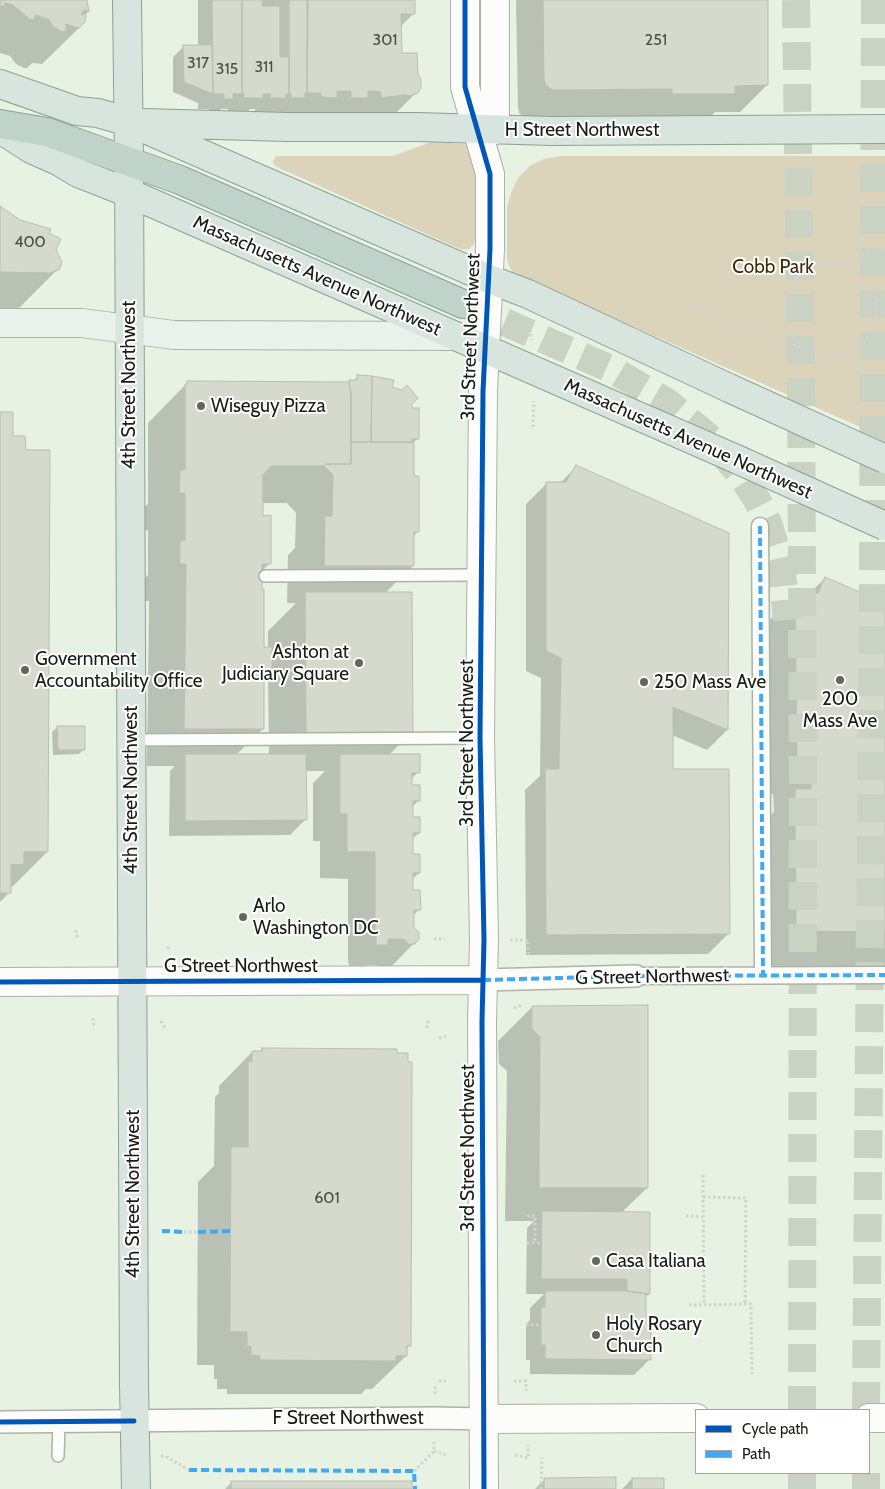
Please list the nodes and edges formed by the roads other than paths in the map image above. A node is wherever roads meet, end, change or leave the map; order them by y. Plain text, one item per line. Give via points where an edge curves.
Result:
1 (127, 0) edge
2 (465, 0) edge
3 (495, 0) edge
4 (0, 84) edge
5 (129, 122) junction
6 (0, 124) edge
7 (0, 129) edge
8 (885, 129) edge
9 (487, 130) junction
10 (129, 161) junction
11 (129, 193) junction
12 (489, 279) junction
13 (463, 304) tunnel mouth
14 (0, 323) edge
15 (129, 329) junction
16 (454, 336) junction
17 (485, 350) junction
18 (885, 459) edge
19 (760, 526) dead end
20 (885, 526) edge
21 (482, 575) junction
22 (265, 576) dead end
23 (480, 738) junction
24 (131, 740) junction
25 (885, 974) edge
26 (763, 975) junction
27 (636, 976) joint
28 (483, 980) junction
29 (133, 981) junction
30 (0, 982) edge
31 (695, 1418) edge
32 (870, 1418) edge
33 (885, 1418) edge
34 (484, 1419) junction
35 (134, 1421) junction
36 (0, 1422) edge
37 (59, 1422) junction
38 (58, 1456) dead end
39 (136, 1489) edge
40 (484, 1489) edge

1 - 5 main road, 4th Street Northwest
2 - 9 street, 3rd Street Northwest via 465,87
3 - 9 street, 3rd Street Northwest
4 - 5 main road via 77,110
5 - 9 main road, H Street Northwest
5 - 10 main road, 4th Street Northwest
5 - 12 main road
6 - 10 highway via 47,132
7 - 11 main road, Massachusetts Avenue Northwest via 78,173
8 - 9 main road, H Street Northwest
9 - 12 street, 3rd Street Northwest
10 - 11 main road, 4th Street Northwest
10 - 13 highway via 180,180
11 - 15 main road, 4th Street Northwest
11 - 16 main road, Massachusetts Avenue Northwest
12 - 17 street, 3rd Street Northwest
12 - 18 main road, bridge
14 - 15 main road via 82,323
15 - 16 main road via 174,335
15 - 24 main road, 4th Street Northwest
16 - 17 main road, Massachusetts Avenue Northwest
17 - 20 main road, Massachusetts Avenue Northwest, bridge
17 - 21 street, 3rd Street Northwest
19 - 26 street
21 - 22 lane
21 - 23 street, 3rd Street Northwest
23 - 24 lane
23 - 28 street, 3rd Street Northwest
24 - 29 main road, 4th Street Northwest
25 - 26 street, G Street Northwest
26 - 27 street, G Street Northwest
27 - 28 street, G Street Northwest
28 - 29 street, G Street Northwest
28 - 34 street, 3rd Street Northwest
29 - 30 street, G Street Northwest
29 - 35 main road, 4th Street Northwest
31 - 34 street, F Street Northwest
32 - 33 street
34 - 35 street, F Street Northwest
34 - 40 street, 3rd Street Northwest
35 - 37 street, F Street Northwest
35 - 39 main road, 4th Street Northwest
36 - 37 street, F Street Northwest
37 - 38 lane

